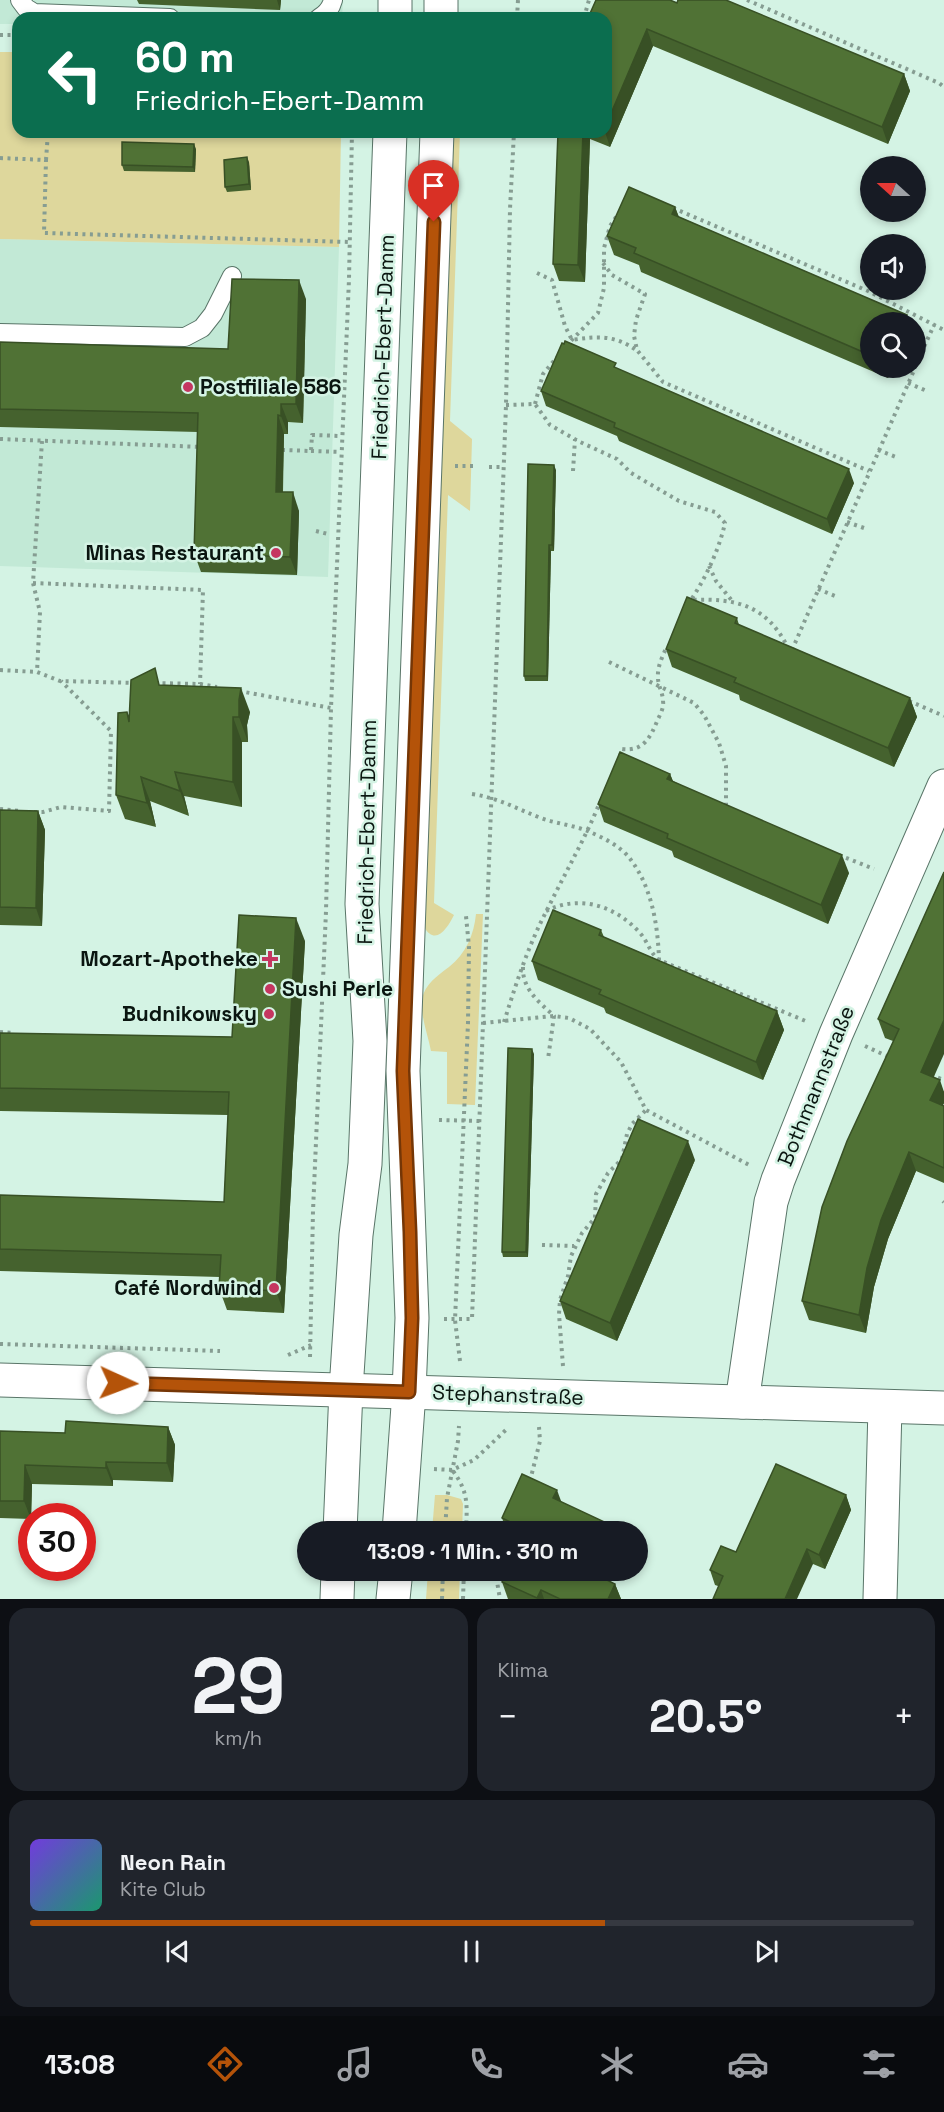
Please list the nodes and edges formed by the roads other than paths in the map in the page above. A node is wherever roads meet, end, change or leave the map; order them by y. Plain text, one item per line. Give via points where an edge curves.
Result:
1 (20, 0) edge
2 (32, 12) edge
3 (390, 138) edge
4 (437, 138) edge
5 (232, 276) dead end
6 (0, 333) edge
7 (944, 786) edge
8 (0, 1380) edge
9 (346, 1390) junction
10 (409, 1392) junction
11 (742, 1402) junction
12 (885, 1407) junction
13 (944, 1408) edge
14 (340, 1521) edge
15 (400, 1521) edge
16 (338, 1581) edge
17 (395, 1581) edge
18 (337, 1599) edge
19 (393, 1599) edge
20 (880, 1599) edge

1 - 2 lane
3 - 9 main road, Friedrich-Ebert-Damm via 362,904 370,1041
4 - 10 main road, Friedrich-Ebert-Damm via 403,1071 411,1264
5 - 6 lane via 213,314 202,328 185,337
7 - 11 main road, Bothmannstraße via 836,1034 778,1180 771,1202
8 - 9 main road, Stephanstraße
9 - 10 main road, Stephanstraße
9 - 14 main road, Friedrich-Ebert-Damm
10 - 11 main road, Stephanstraße
10 - 15 main road, Friedrich-Ebert-Damm
11 - 12 main road, Stephanstraße
12 - 13 main road, Stephanstraße
12 - 20 main road
16 - 18 main road
17 - 19 main road

